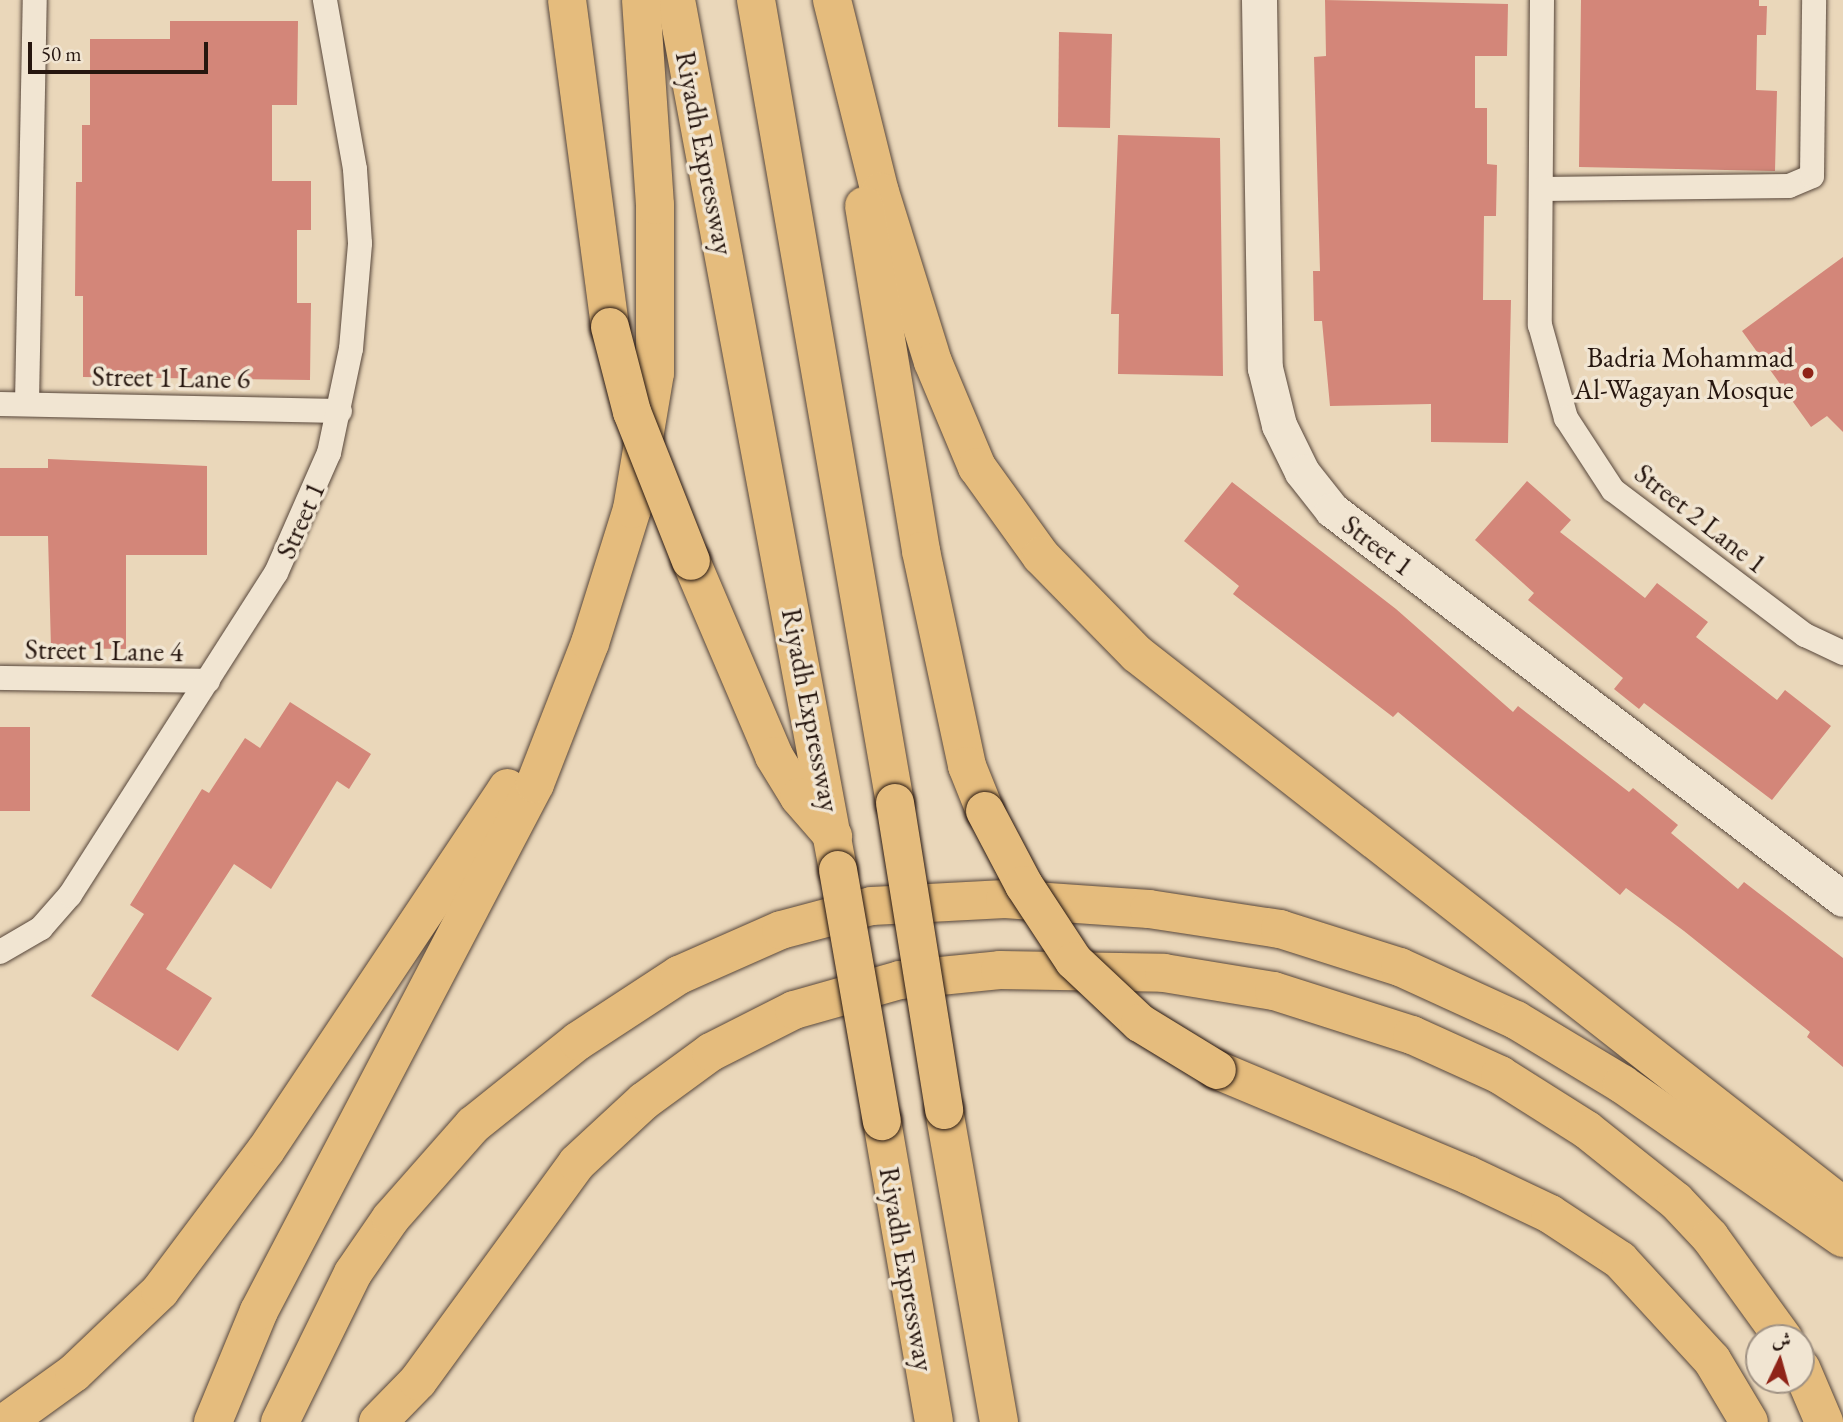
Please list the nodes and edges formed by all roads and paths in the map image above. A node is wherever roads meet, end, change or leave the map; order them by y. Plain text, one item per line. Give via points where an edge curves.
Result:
1 (35, 0) edge
2 (325, 0) edge
3 (567, 0) edge
4 (616, 0) edge
5 (641, 0) edge
6 (676, 0) edge
7 (756, 0) edge
8 (831, 0) edge
9 (1259, 0) edge
10 (1542, 0) edge
11 (1814, 0) edge
12 (1542, 189) junction
13 (655, 205) junction
14 (27, 403) junction
15 (0, 404) edge
16 (340, 411) junction
17 (590, 643) junction
18 (1843, 653) edge
19 (0, 678) edge
20 (208, 681) junction
21 (836, 854) junction
22 (1843, 899) edge
23 (0, 952) edge
24 (1843, 1206) edge
25 (1843, 1238) edge
26 (1773, 1324) edge
27 (1812, 1394) edge
28 (6, 1422) edge
29 (213, 1422) edge
30 (280, 1422) edge
31 (378, 1422) edge
32 (934, 1422) edge
33 (999, 1422) edge
34 (1749, 1422) edge
35 (1824, 1422) edge

1 - 14 street
2 - 16 street, Street 1 via 359,206 356,317
3 - 21 highway, bridge via 610,327 632,412 774,756
4 - 13 highway
5 - 13 highway
6 - 21 highway, Riyadh Expressway
7 - 33 highway, bridge
8 - 24 highway via 880,192 933,362 977,467 1041,556 1138,654
8 - 34 highway, bridge via 921,551 967,766 1024,885 1074,961 1140,1023 1217,1070 1550,1214 1620,1260 1705,1351
9 - 22 street, Street 1 via 1265,368 1279,425 1302,472 1332,510
10 - 12 street, Street 2 Lane 1
11 - 12 street via 1812,176 1789,186
12 - 18 street, Street 2 Lane 1 via 1540,325 1570,424 1612,490 1805,635
13 - 17 highway via 655,373 632,509
14 - 15 street, Street 1 Lane 6
14 - 16 street, Street 1 Lane 6
16 - 20 street, Street 1 via 298,534
17 - 28 highway via 494,811 219,1217 160,1291 74,1373
17 - 29 highway via 535,784 259,1311
19 - 20 street, Street 1 Lane 4
20 - 23 street, Street 1 via 64,904 41,928
21 - 32 highway, Riyadh Expressway, bridge
25 - 30 highway via 1622,1084 1516,1020 1400,967 1280,929 1149,909 1005,899 872,906 781,930 679,975 567,1050 472,1125 391,1218 353,1273
26 - 31 highway via 1710,1237 1676,1201 1587,1130 1500,1075 1412,1035 1274,990 1164,973 1000,970 900,980 794,1010 711,1052 644,1101 577,1163 418,1381
27 - 35 highway

